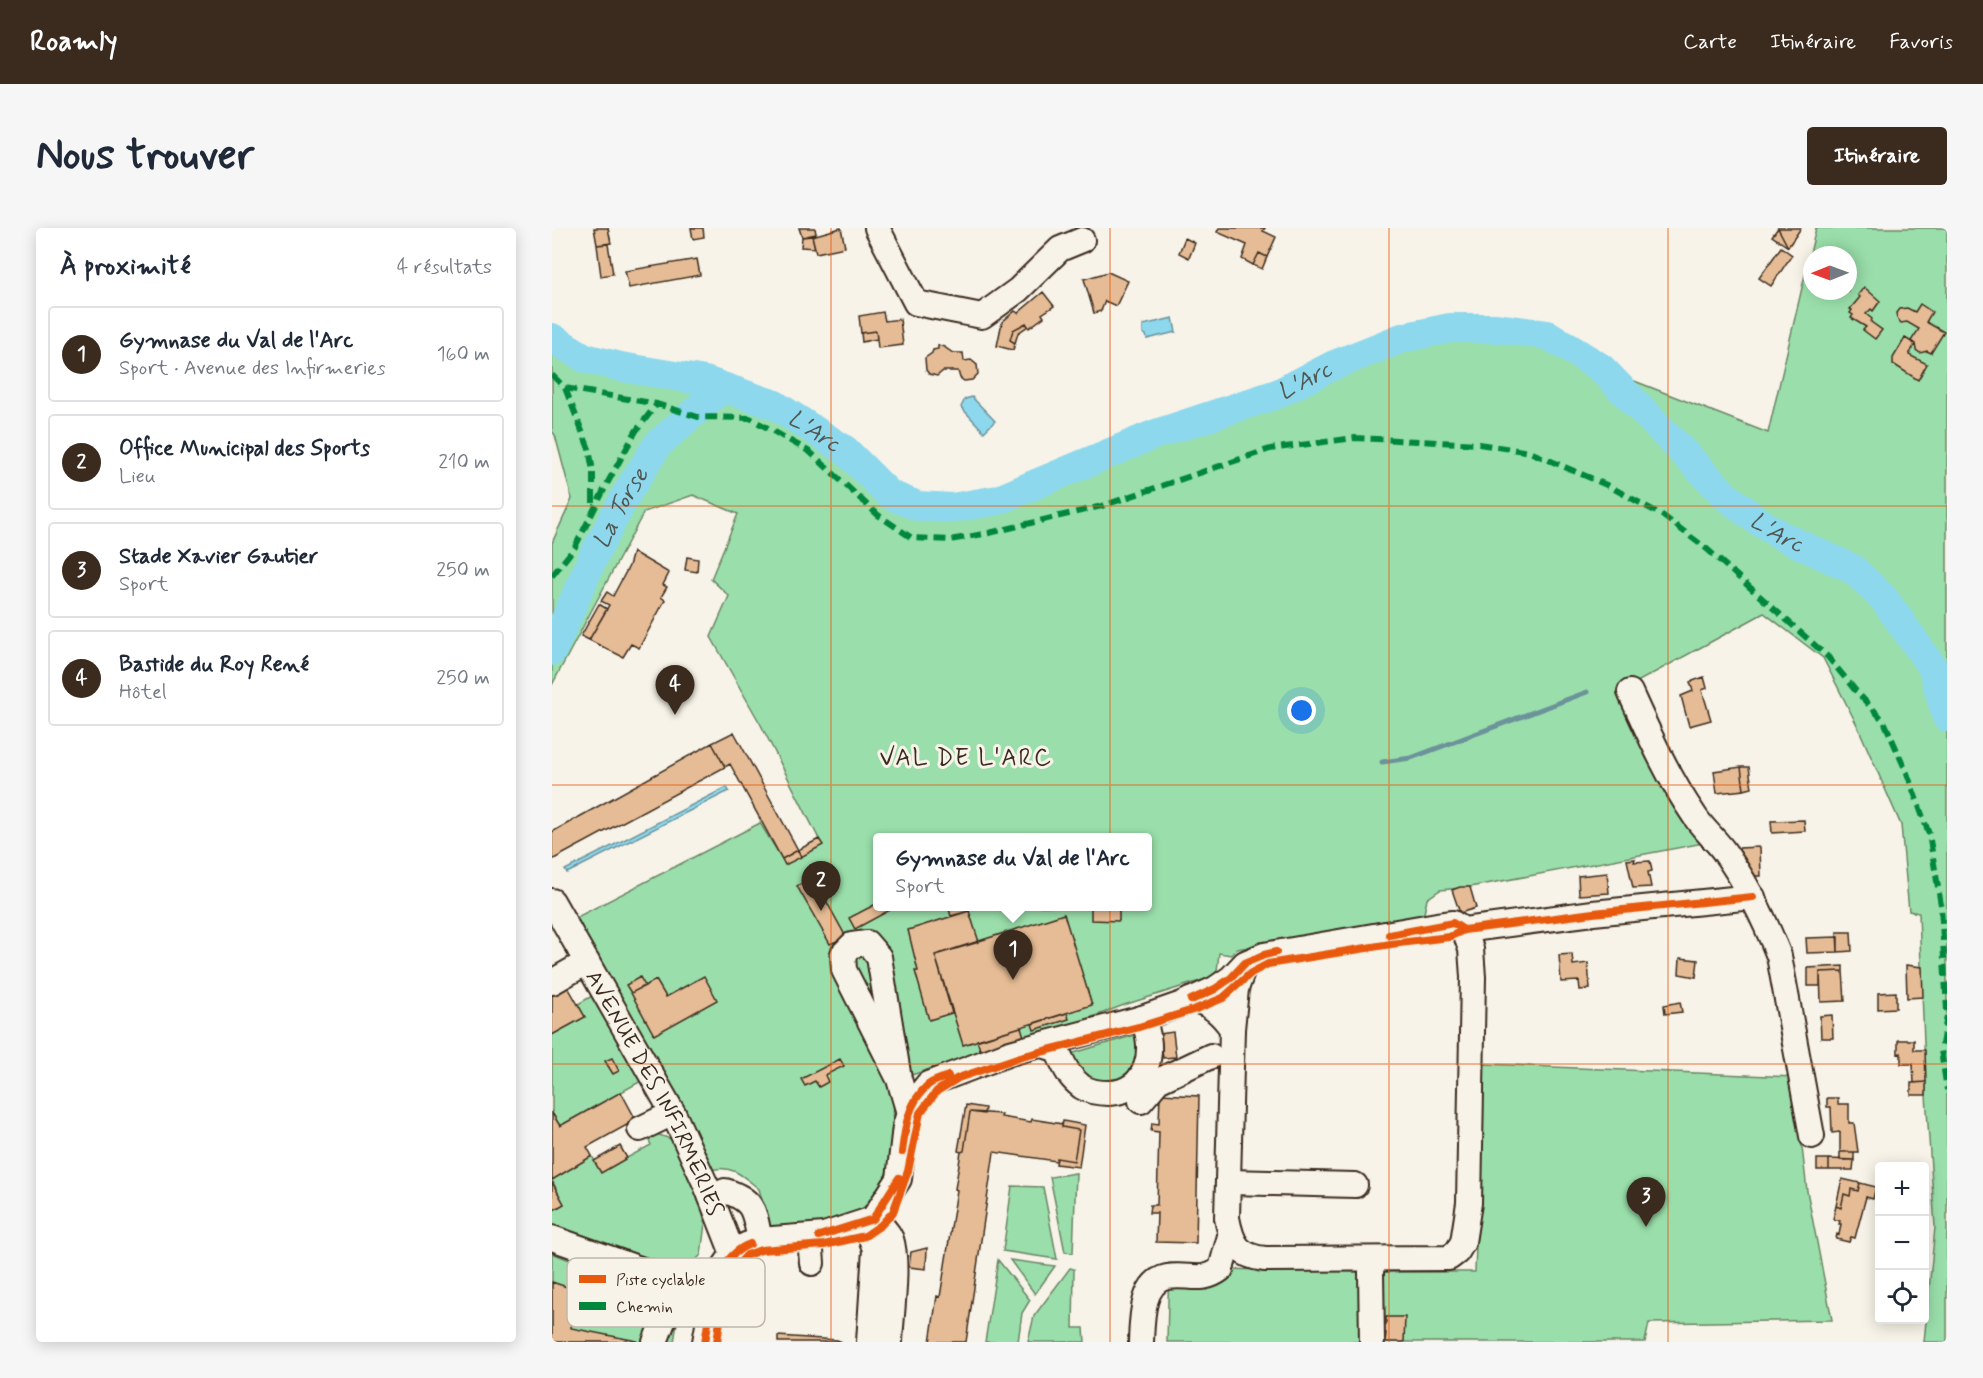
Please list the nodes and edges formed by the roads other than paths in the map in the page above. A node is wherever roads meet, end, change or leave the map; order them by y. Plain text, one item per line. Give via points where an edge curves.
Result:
1 (876, 228) edge
2 (1082, 240) dead end
3 (1630, 692) dead end
4 (1753, 897) junction
5 (559, 902) edge
6 (1464, 930) junction
7 (587, 962) junction
8 (1245, 963) junction
9 (552, 982) edge
10 (1190, 1000) junction
11 (1142, 1018) junction
12 (1232, 1029) junction
13 (1042, 1045) junction
14 (1211, 1056) dead end
15 (899, 1079) junction
16 (1141, 1101) dead end
17 (673, 1113) junction
18 (909, 1113) junction
19 (640, 1129) dead end
20 (1812, 1136) dead end
21 (1228, 1182) junction
22 (1355, 1185) dead end
23 (711, 1197) junction
24 (869, 1220) junction
25 (1230, 1236) junction
26 (810, 1237) junction
27 (552, 1238) edge
28 (760, 1240) junction
29 (733, 1254) junction
30 (606, 1258) edge
31 (730, 1258) edge
32 (1373, 1259) junction
33 (812, 1263) dead end
34 (661, 1327) edge
35 (706, 1327) edge
36 (655, 1342) edge
37 (705, 1342) edge
38 (869, 1342) edge
39 (890, 1342) edge
40 (1141, 1342) edge
41 (1372, 1342) edge

1 - 2 street via 916,303 982,316 1018,290 1060,249
3 - 4 street via 1658,752 1695,816 1722,848
4 - 6 street
4 - 20 street via 1779,956
5 - 7 street, AVENUE DES INFIRMERIES
6 - 8 street via 1453,923 1437,925 1282,951
6 - 32 street via 1471,949 1473,977 1469,1203 1463,1242 1449,1258
7 - 9 street
7 - 17 street, AVENUE DES INFIRMERIES
8 - 10 street via 1215,989
8 - 12 street via 1236,989
10 - 11 street
10 - 12 street via 1215,1009
11 - 13 street
11 - 13 street via 1149,1046 1146,1069 1135,1084 1120,1091 1084,1089 1061,1063 1056,1049
12 - 21 street
13 - 18 street via 928,1084
14 - 16 street via 1158,1081
15 - 15 street via 844,970 843,954 852,945 867,943 879,957
15 - 18 street
17 - 19 street
17 - 23 street, AVENUE DES INFIRMERIES
18 - 24 street via 899,1179
21 - 22 street
21 - 25 street
23 - 28 street via 725,1191 749,1202
23 - 29 street, AVENUE DES INFIRMERIES
24 - 26 street
24 - 38 street via 875,1249
24 - 39 street via 881,1225 891,1239 894,1260
25 - 32 street via 1249,1257
25 - 40 street via 1217,1272 1207,1278 1166,1277 1150,1288 1142,1314
26 - 28 street
26 - 33 street
27 - 30 street
28 - 29 street
29 - 31 street
32 - 41 street
34 - 36 street
35 - 37 street

